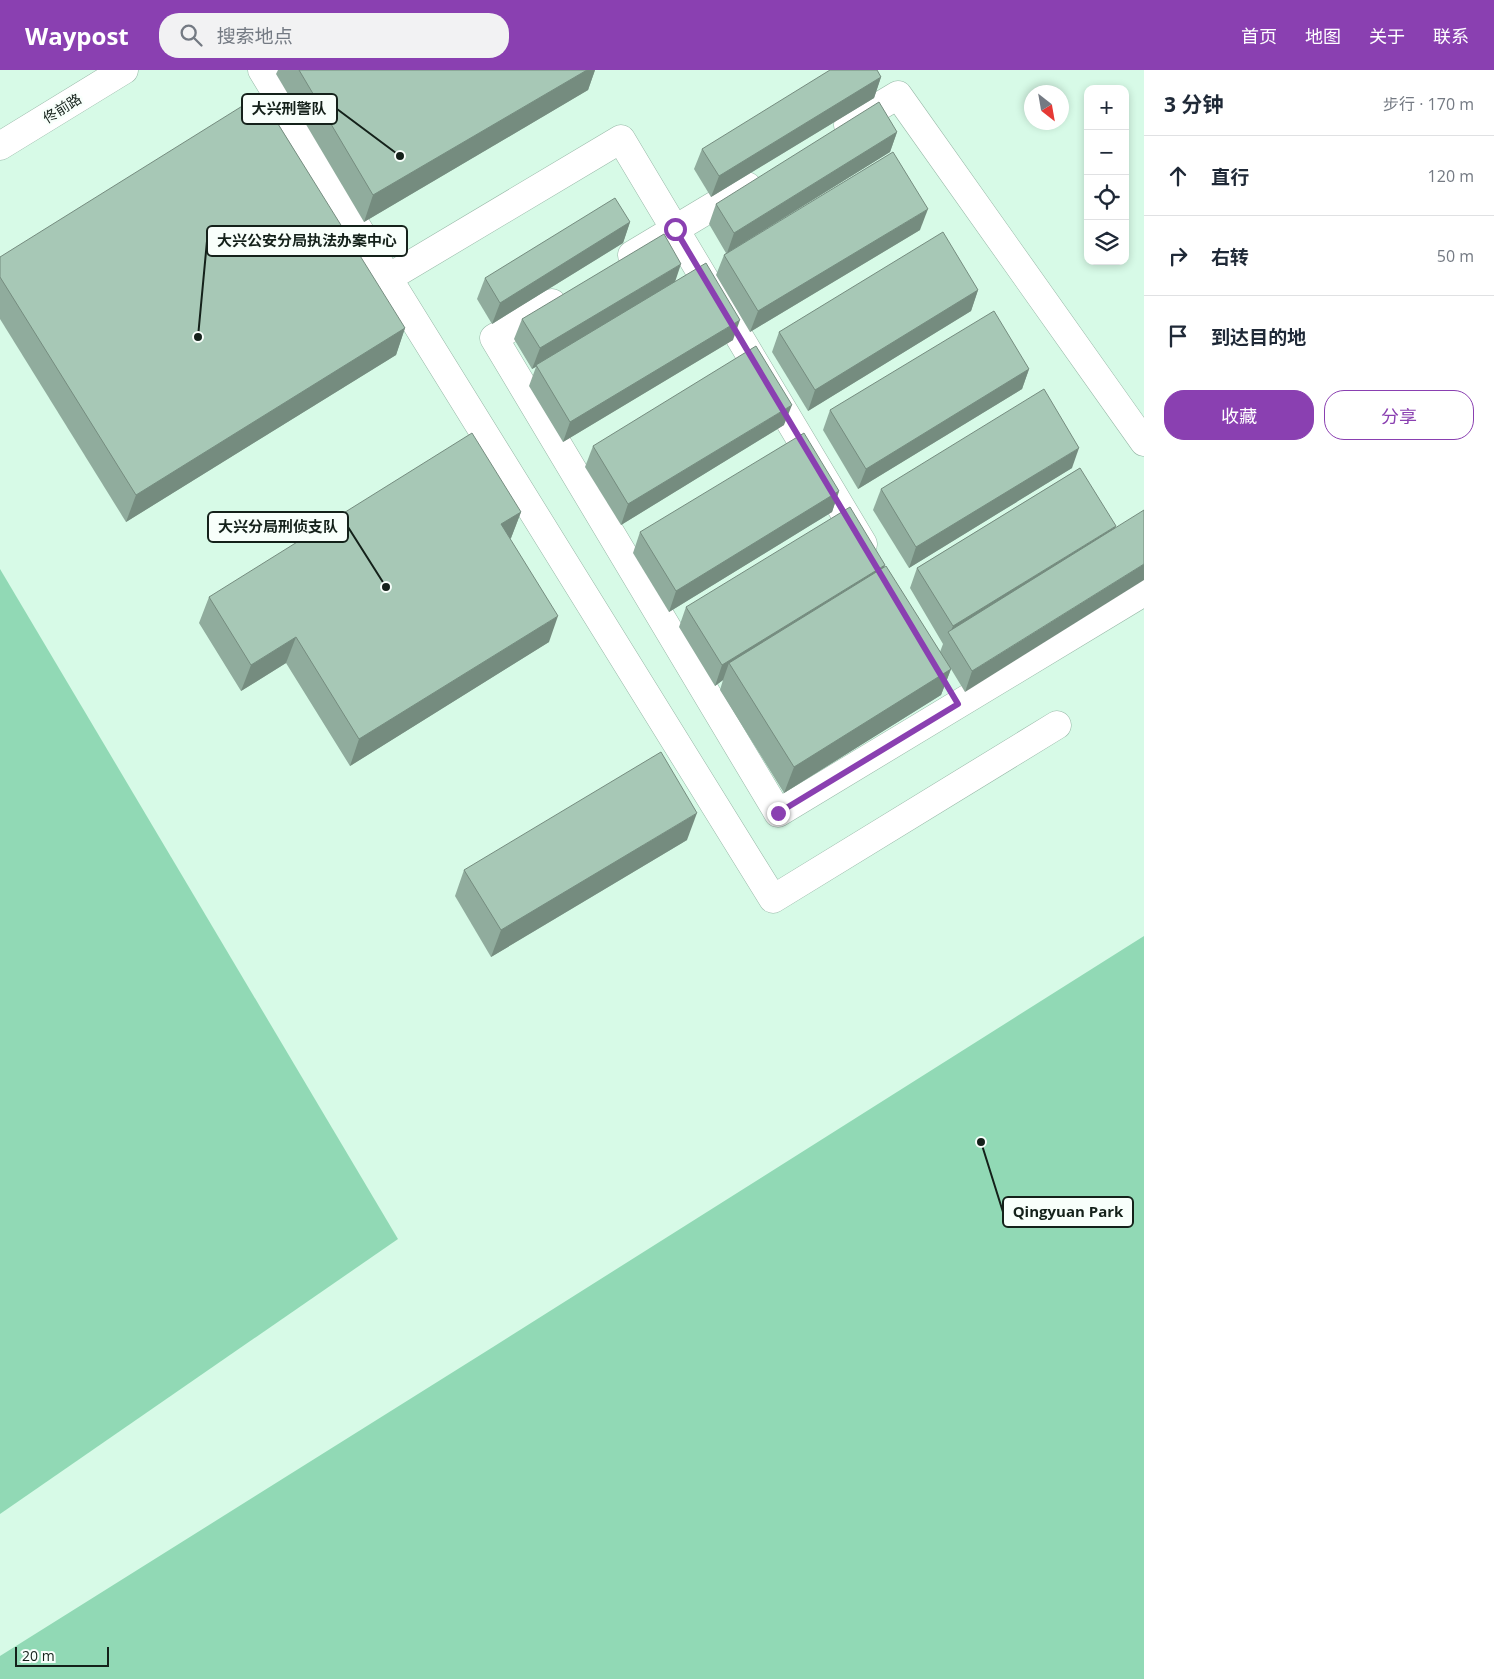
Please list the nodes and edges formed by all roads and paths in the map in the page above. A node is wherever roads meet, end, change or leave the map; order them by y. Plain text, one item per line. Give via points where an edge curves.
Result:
1 (124, 70) edge
2 (262, 70) edge
3 (824, 140) edge
4 (0, 146) edge
5 (766, 175) edge
6 (675, 229) junction
7 (609, 269) edge
8 (388, 278) junction
9 (576, 288) edge
10 (1144, 442) edge
11 (877, 568) edge
12 (1144, 592) edge
13 (1057, 726) dead end

1 - 4 street, 佟前路
2 - 8 street
3 - 10 street via 898,95
5 - 6 street
6 - 7 street
6 - 8 street via 621,139
6 - 11 street
8 - 13 street via 773,899
9 - 12 street via 494,338 778,813 953,695

